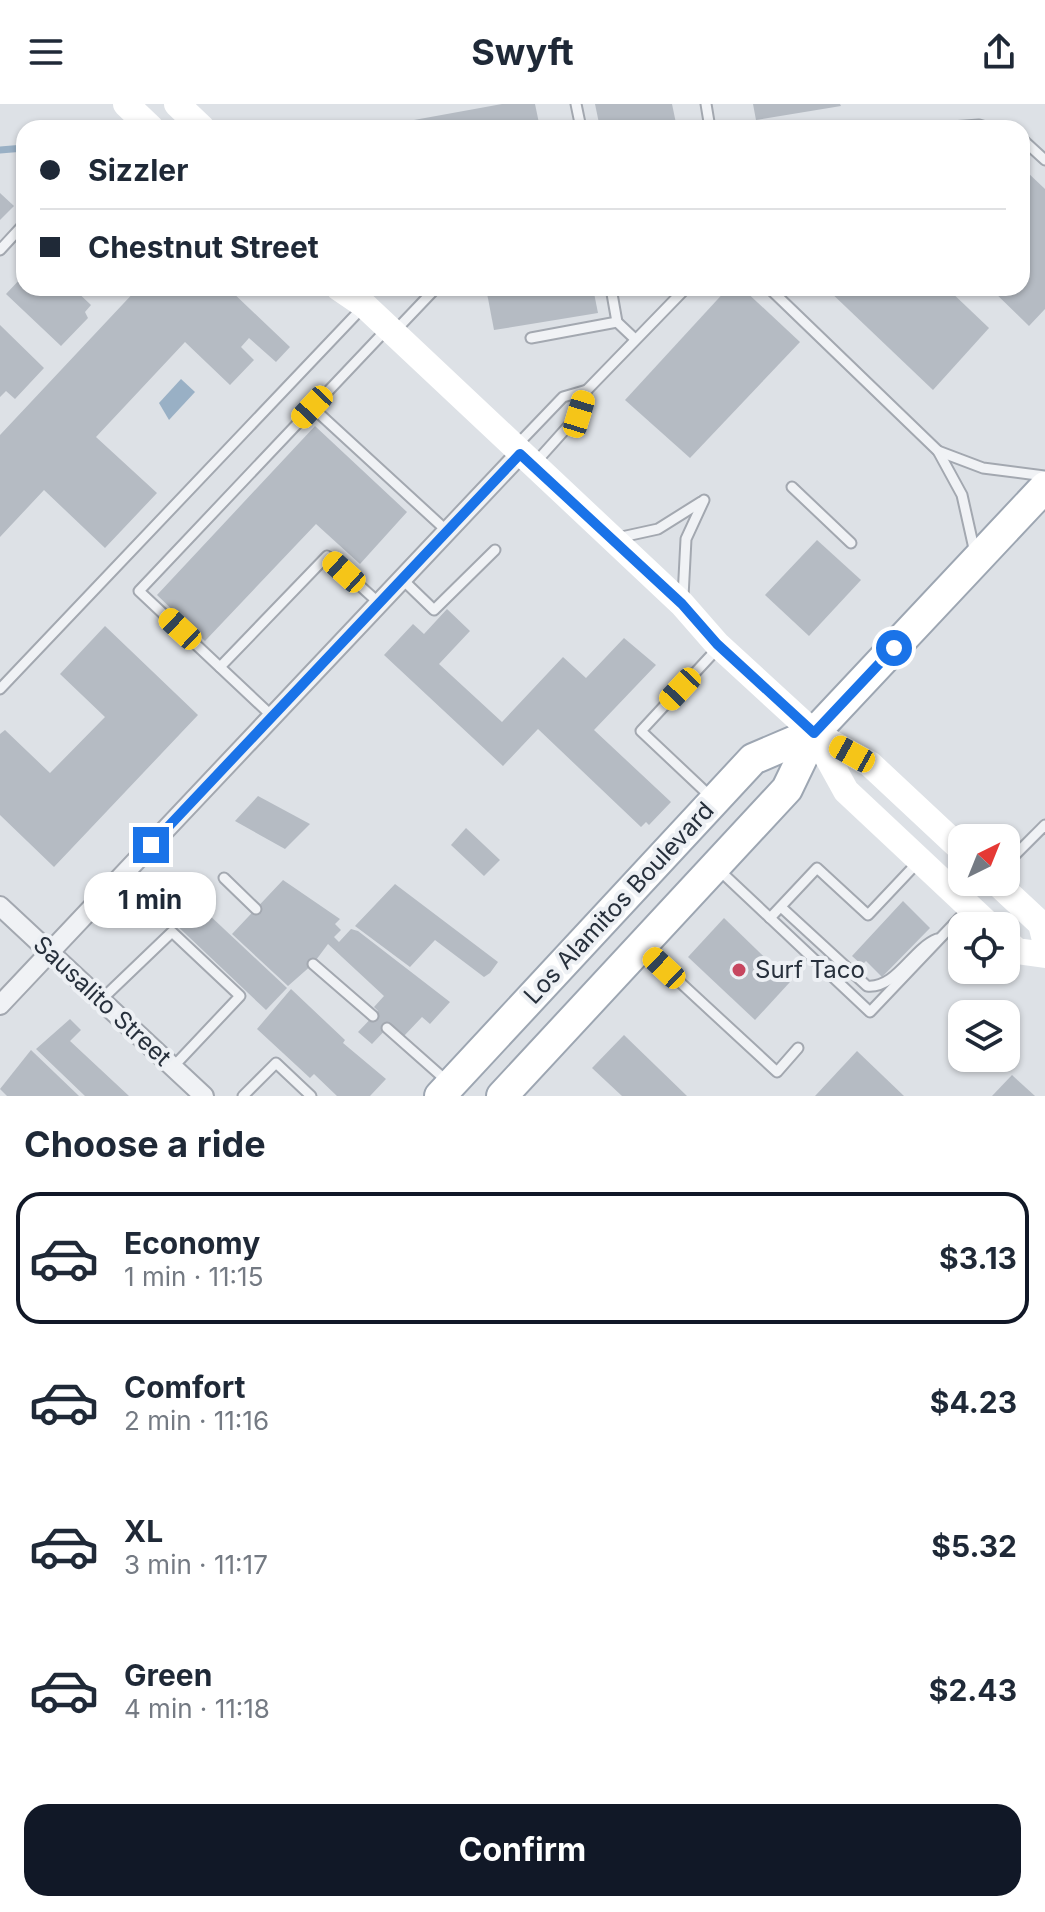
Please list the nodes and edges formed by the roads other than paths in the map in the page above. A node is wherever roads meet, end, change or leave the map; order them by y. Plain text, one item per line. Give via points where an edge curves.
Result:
1 (126, 104) edge
2 (177, 104) edge
3 (143, 120) edge
4 (194, 120) edge
5 (1030, 146) edge
6 (1045, 160) edge
7 (16, 233) edge
8 (0, 250) edge
9 (360, 296) edge
10 (427, 296) edge
11 (612, 296) edge
12 (678, 296) edge
13 (777, 296) edge
14 (617, 322) junction
15 (391, 330) junction
16 (531, 338) dead end
17 (635, 339) junction
18 (587, 390) junction
19 (312, 407) junction
20 (938, 451) junction
21 (522, 456) junction
22 (1045, 476) edge
23 (792, 487) dead end
24 (1045, 487) edge
25 (447, 531) junction
26 (614, 539) junction
27 (851, 543) dead end
28 (495, 550) dead end
29 (976, 560) junction
30 (402, 579) junction
31 (380, 603) junction
32 (682, 604) junction
33 (720, 646) junction
34 (220, 667) junction
35 (0, 689) edge
36 (273, 717) junction
37 (814, 733) junction
38 (714, 800) junction
39 (1044, 827) edge
40 (948, 837) edge
41 (1020, 850) edge
42 (920, 860) junction
43 (715, 867) junction
44 (224, 878) dead end
45 (1011, 896) edge
46 (0, 906) edge
47 (781, 907) junction
48 (970, 908) junction
49 (256, 909) dead end
50 (974, 912) edge
51 (770, 918) junction
52 (940, 937) junction
53 (1045, 940) edge
54 (642, 947) junction
55 (49, 951) junction
56 (1020, 951) edge
57 (1045, 955) edge
58 (313, 964) dead end
59 (101, 1000) junction
60 (0, 1005) edge
61 (373, 1016) dead end
62 (387, 1028) dead end
63 (798, 1048) dead end
64 (173, 1067) junction
65 (445, 1090) edge
66 (200, 1095) edge
67 (243, 1096) edge
68 (311, 1096) edge
69 (502, 1096) edge

1 - 3 main road
2 - 4 main road
5 - 6 lane
7 - 8 lane
9 - 15 main road
9 - 35 lane
10 - 15 lane
11 - 14 lane
12 - 17 lane
13 - 20 lane
14 - 16 lane
14 - 17 lane
15 - 19 lane
15 - 21 main road
17 - 18 lane
18 - 21 lane via 579,414
18 - 21 lane via 563,397
19 - 25 lane
19 - 34 lane via 139,591
20 - 22 lane via 983,468
20 - 29 lane via 962,495
21 - 25 street
21 - 26 main road
23 - 27 lane
24 - 29 main road, Los Alamitos Boulevard
25 - 30 street
26 - 32 main road
26 - 32 lane via 658,529 704,500 686,539
28 - 30 lane via 434,610
29 - 37 main road, Los Alamitos Boulevard
30 - 31 street
31 - 34 lane via 327,556
31 - 36 street
32 - 33 main road
33 - 37 main road
33 - 38 lane via 641,731
34 - 36 lane
36 - 55 street
37 - 38 main road, Los Alamitos Boulevard via 753,759
37 - 40 main road via 870,764
37 - 42 main road via 846,791
37 - 43 main road, Los Alamitos Boulevard via 787,789
38 - 65 main road, Los Alamitos Boulevard
39 - 41 lane
42 - 47 lane via 868,915 817,868
42 - 48 main road
43 - 51 lane
43 - 54 main road, Los Alamitos Boulevard
44 - 49 lane
45 - 53 main road via 1041,924
46 - 55 street, Sausalito Street
47 - 51 lane
47 - 52 lane via 867,986 886,983 923,945
48 - 50 main road
48 - 52 lane
51 - 52 lane via 870,1012
54 - 63 lane via 777,1072
54 - 69 main road, Los Alamitos Boulevard
55 - 59 street, Sausalito Street
55 - 60 street
56 - 57 main road
58 - 61 lane
59 - 64 street, Sausalito Street
59 - 64 lane via 172,932 184,942 240,996
62 - 65 lane
64 - 66 street, Sausalito Street
67 - 68 lane via 276,1063

